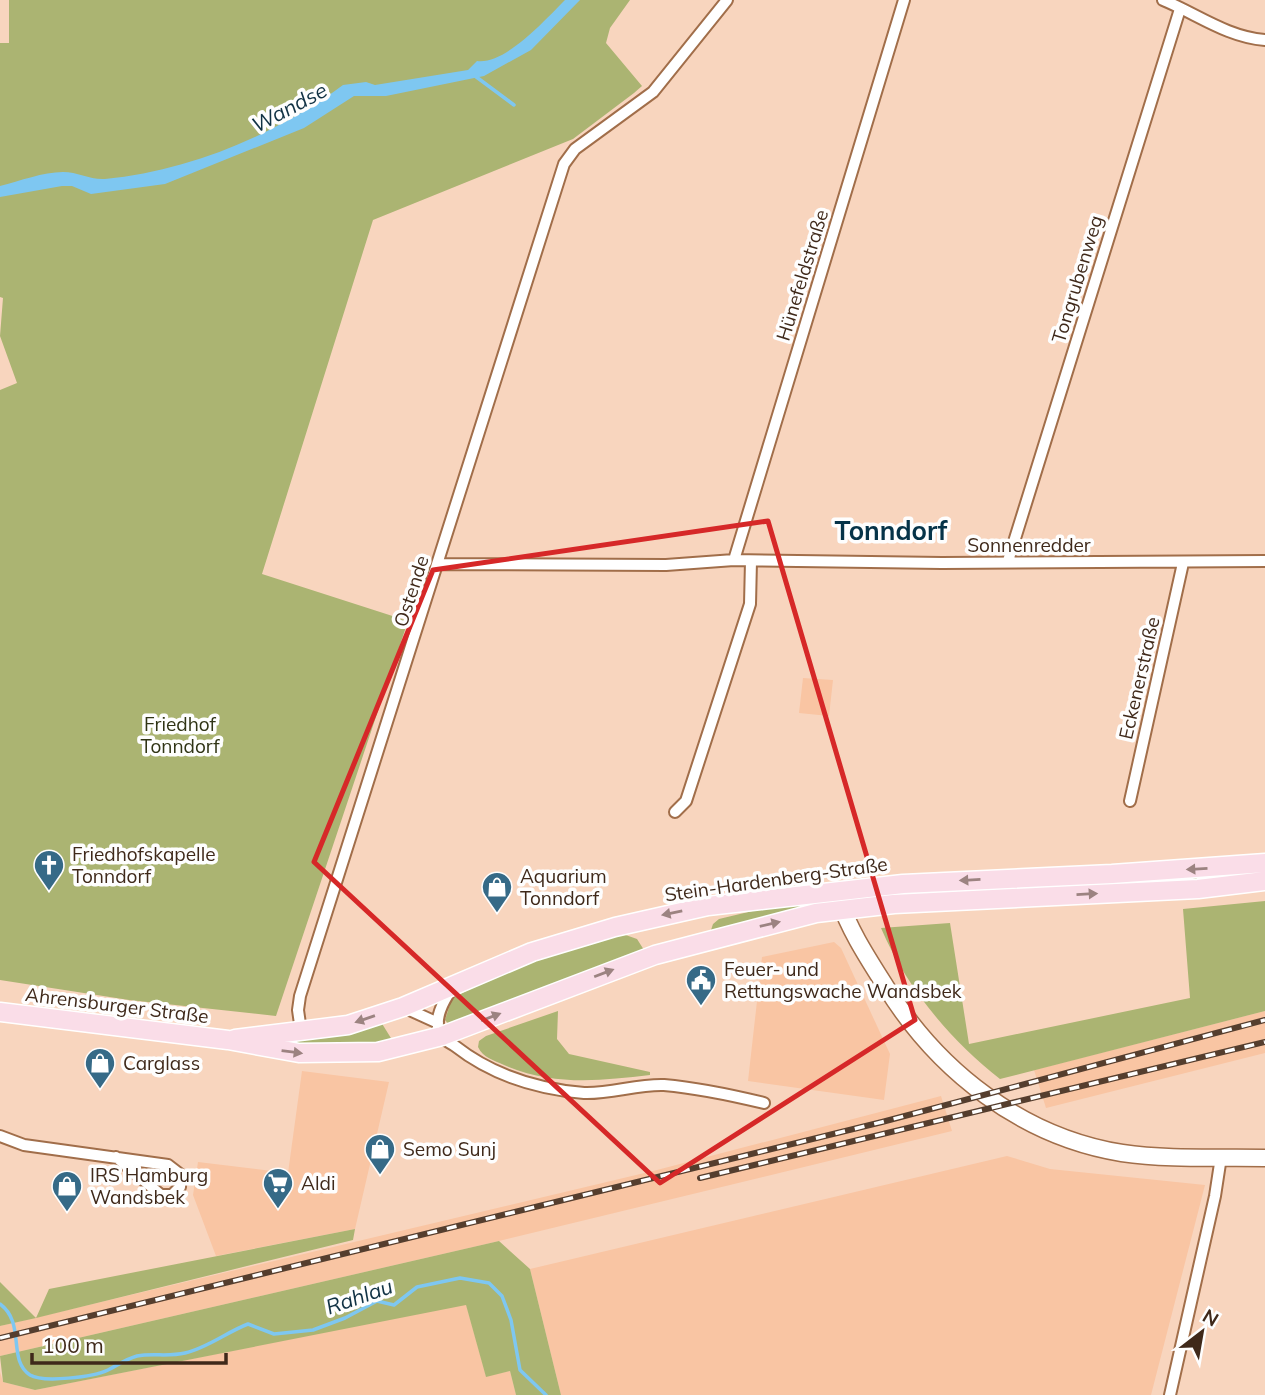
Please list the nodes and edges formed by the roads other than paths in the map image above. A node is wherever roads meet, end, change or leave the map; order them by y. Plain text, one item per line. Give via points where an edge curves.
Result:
1 (727, 0) edge
2 (904, 0) edge
3 (1163, 0) edge
4 (1180, 9) junction
5 (1265, 40) edge
6 (734, 560) junction
7 (751, 561) junction
8 (1008, 561) junction
9 (1265, 561) edge
10 (1183, 563) junction
11 (438, 564) junction
12 (1130, 801) dead end
13 (675, 812) dead end
14 (1265, 863) edge
15 (1265, 881) edge
16 (837, 889) junction
17 (843, 910) junction
18 (456, 982) junction
19 (402, 1007) junction
20 (0, 1012) edge
21 (440, 1030) junction
22 (301, 1031) junction
23 (228, 1040) junction
24 (764, 1104) dead end
25 (0, 1136) edge
26 (116, 1157) junction
27 (1220, 1157) junction
28 (1265, 1158) edge
29 (1170, 1395) edge

1 - 11 street, Ostende via 653,92 575,149 564,164
2 - 6 street, Hünefeldstraße
3 - 4 street
4 - 5 street via 1243,37
4 - 8 street, Tongrubenweg
6 - 7 street, Sonnenredder
6 - 11 street, Sonnenredder via 666,565
7 - 8 street, Sonnenredder
7 - 13 street via 750,604 686,801
8 - 10 street, Sonnenredder
9 - 10 street, Sonnenredder
10 - 12 street, Eckenerstraße
11 - 22 street, Ostende via 300,996
14 -> 16 main road, Stein-Hardenberg-Straße
17 -> 15 main road, Stein-Hardenberg-Straße
16 - 17 main road
16 -> 18 main road, Stein-Hardenberg-Straße via 664,915 532,952
21 -> 17 main road, Stein-Hardenberg-Straße via 654,955 760,926
17 - 27 main road via 912,1026 948,1066 987,1097 1035,1125 1094,1147 1159,1156
18 - 19 main road, Stein-Hardenberg-Straße
18 - 21 street via 439,1011
19 - 21 street
19 -> 22 main road, Stein-Hardenberg-Straße via 348,1025
20 - 23 main road, Ahrensburger Straße
23 -> 21 main road, Stein-Hardenberg-Straße via 299,1053 356,1054 396,1049
21 - 24 street via 475,1062 495,1073 570,1091 595,1093 659,1085 712,1091
22 - 23 main road, Stein-Hardenberg-Straße
25 - 26 street via 24,1145
26 - 26 street via 173,1167 182,1179 180,1187 172,1195 161,1195
27 - 28 main road
27 - 29 street via 1216,1196

